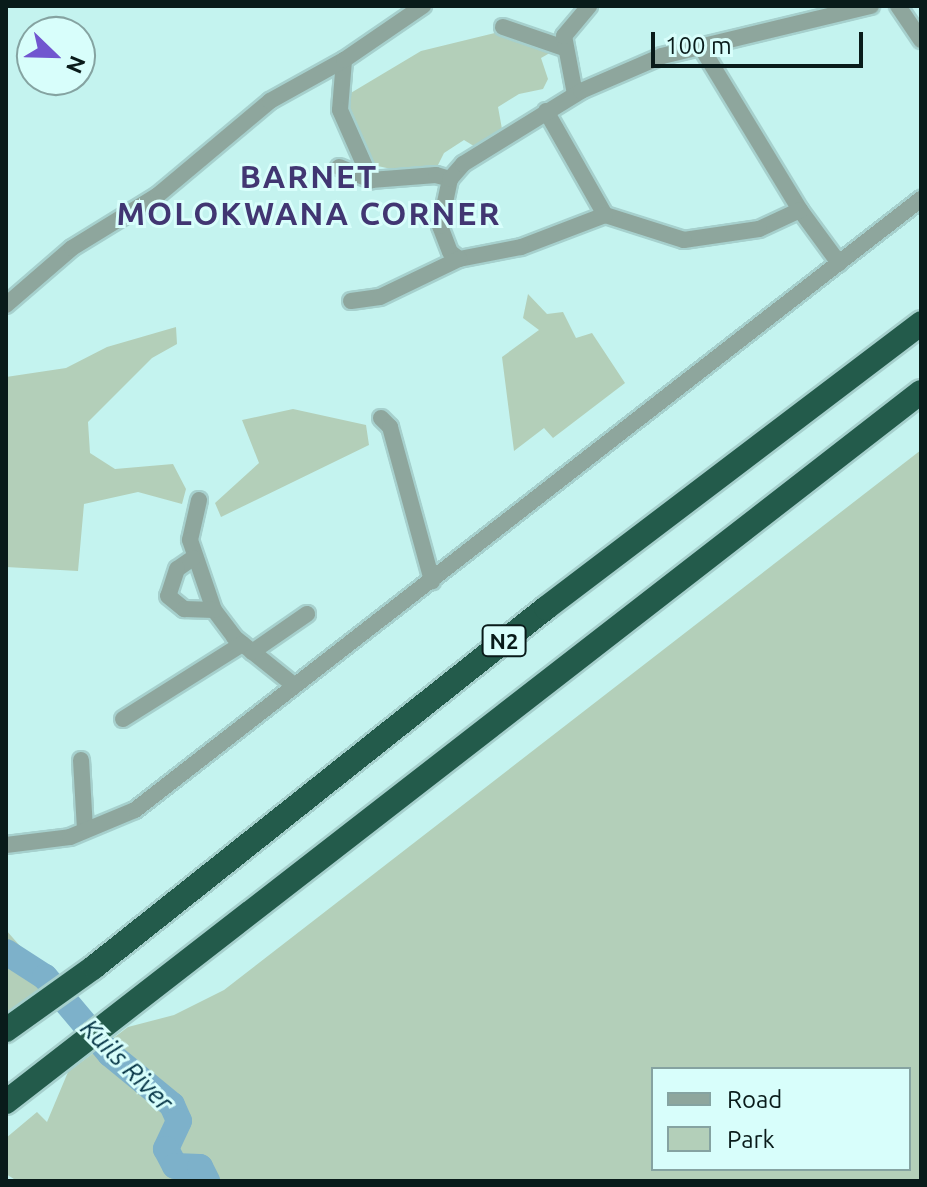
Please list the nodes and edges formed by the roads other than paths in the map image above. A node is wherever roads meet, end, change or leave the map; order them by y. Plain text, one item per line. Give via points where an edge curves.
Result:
1 (423, 6) edge
2 (589, 6) edge
3 (871, 6) edge
4 (898, 6) edge
5 (503, 27) dead end
6 (921, 40) edge
7 (701, 47) junction
8 (564, 48) junction
9 (344, 60) junction
10 (575, 94) junction
11 (546, 111) junction
12 (339, 167) dead end
13 (450, 179) junction
14 (371, 180) junction
15 (921, 199) edge
16 (800, 210) junction
17 (605, 215) junction
18 (459, 259) junction
19 (839, 263) junction
20 (351, 301) dead end
21 (6, 305) edge
22 (921, 323) edge
23 (921, 392) edge
24 (381, 418) dead end
25 (199, 500) dead end
26 (193, 558) junction
27 (432, 581) junction
28 (214, 610) junction
29 (307, 614) dead end
30 (247, 648) junction
31 (294, 685) junction
32 (123, 719) dead end
33 (81, 760) dead end
34 (85, 830) junction
35 (6, 845) edge
36 (10, 1026) edge
37 (6, 1102) edge

1 - 9 street
2 - 8 street via 566,31
3 - 7 street
4 - 6 street
5 - 8 street
7 - 10 street via 644,63
7 - 16 street
8 - 10 street
9 - 14 street via 340,110
9 - 21 street via 270,101 158,195 72,248
10 - 11 street
11 - 13 street via 469,158
11 - 17 street
12 - 14 street
13 - 14 street via 419,175
13 - 18 street via 440,226 450,252
15 - 19 street
16 - 17 street via 759,229 684,240
16 - 19 street
17 - 18 street via 521,247
18 - 20 street via 380,297
19 - 27 street
22 - 36 highway, N2 via 546,608 94,967
23 - 37 highway, N2
24 - 27 street via 390,427
25 - 26 street via 190,540
26 - 28 street
26 - 28 street via 177,569 168,596 184,609
27 - 31 street
28 - 30 street
29 - 30 street
30 - 31 street
30 - 32 street
31 - 34 street via 135,810
33 - 34 street
34 - 35 street via 70,837

